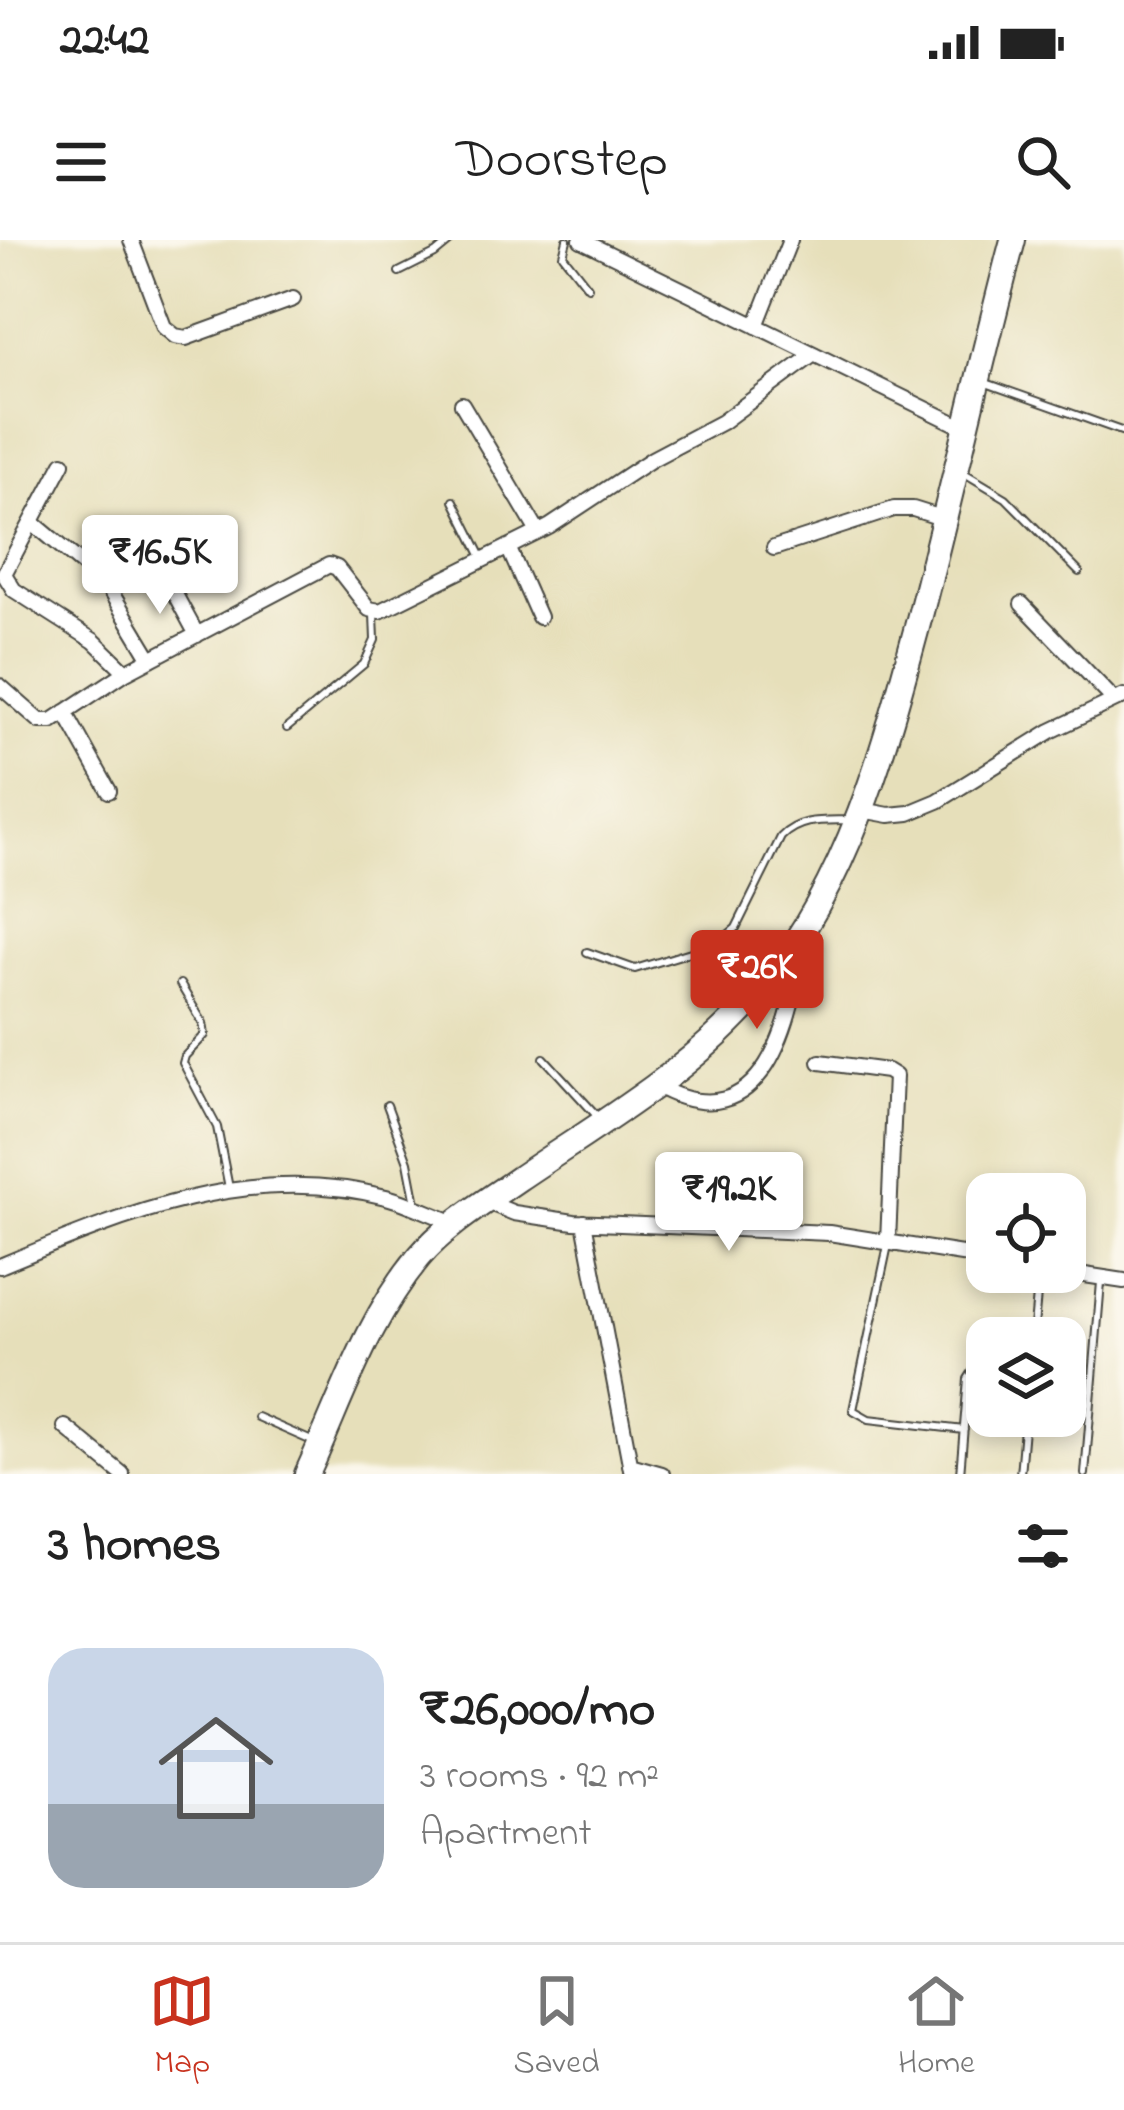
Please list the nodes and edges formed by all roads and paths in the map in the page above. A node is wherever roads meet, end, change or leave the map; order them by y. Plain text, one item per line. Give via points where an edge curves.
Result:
1 (131, 240) edge
2 (452, 240) edge
3 (567, 240) edge
4 (580, 240) edge
5 (790, 240) edge
6 (1013, 240) edge
7 (399, 272) dead end
8 (588, 286) dead end
9 (293, 299) dead end
10 (756, 326) junction
11 (814, 355) junction
12 (977, 380) junction
13 (462, 404) dead end
14 (968, 429) junction
15 (1124, 432) edge
16 (62, 463) dead end
17 (958, 470) junction
18 (454, 501) dead end
19 (946, 519) junction
20 (32, 522) junction
21 (538, 532) junction
22 (508, 548) junction
23 (774, 548) dead end
24 (484, 560) junction
25 (1078, 572) dead end
26 (166, 576) dead end
27 (1022, 604) dead end
28 (374, 612) junction
29 (539, 617) dead end
30 (197, 635) junction
31 (151, 658) junction
32 (126, 671) junction
33 (0, 686) edge
34 (1119, 698) edge
35 (65, 712) junction
36 (287, 728) dead end
37 (109, 791) dead end
38 (860, 815) junction
39 (806, 927) junction
40 (587, 952) dead end
41 (181, 984) dead end
42 (544, 1058) dead end
43 (820, 1062) dead end
44 (655, 1085) junction
45 (387, 1105) dead end
46 (602, 1122) junction
47 (229, 1188) junction
48 (487, 1202) junction
49 (417, 1208) junction
50 (584, 1222) junction
51 (456, 1223) junction
52 (888, 1242) junction
53 (966, 1255) edge
54 (0, 1266) edge
55 (1086, 1275) edge
56 (1102, 1278) junction
57 (1124, 1280) edge
58 (966, 1411) edge
59 (256, 1417) dead end
60 (65, 1427) dead end
61 (964, 1430) junction
62 (1023, 1437) edge
63 (317, 1463) edge
64 (631, 1470) edge
65 (122, 1474) edge
66 (662, 1474) edge
67 (960, 1474) edge
68 (1020, 1474) edge
69 (1085, 1474) edge

1 - 9 street via 164,327 175,336
2 - 7 lane
3 - 8 lane via 563,255
4 - 10 street
5 - 10 street
6 - 12 highway
10 - 11 street
11 - 14 street
11 - 21 street via 722,422
12 - 14 highway
12 - 15 lane
13 - 21 street
14 - 17 highway
16 - 20 street
17 - 19 highway
17 - 25 lane via 1006,498
18 - 24 lane
19 - 23 street via 894,508
19 - 38 highway
20 - 31 street via 106,584
20 - 32 street via 6,580
21 - 22 street
22 - 24 street
22 - 29 street
24 - 28 street
26 - 30 street
27 - 34 street
28 - 30 street via 329,565
28 - 36 lane via 375,640 364,664
30 - 31 street
31 - 32 street
32 - 35 street
33 - 35 street via 40,721
34 - 38 street via 938,801 909,813
35 - 37 street
38 - 39 highway
38 - 40 lane via 789,829 736,928 717,944 635,969
39 - 44 highway via 735,1019
39 - 44 street via 789,1022 757,1077 712,1101 678,1098
41 - 47 lane via 205,1036 183,1063 224,1146
42 - 46 lane
43 - 52 street via 895,1076
44 - 46 highway
45 - 49 lane
46 - 48 highway
47 - 49 street via 322,1187
47 - 54 street
48 - 50 street
48 - 51 highway
49 - 51 street
50 - 52 street
50 - 64 street
51 - 63 highway via 420,1255 384,1308
52 - 53 street
52 - 61 lane via 853,1410
55 - 56 street
56 - 57 street
56 - 69 lane
58 - 61 lane
59 - 63 lane
60 - 65 street
61 - 67 lane
62 - 68 lane
64 - 66 street

